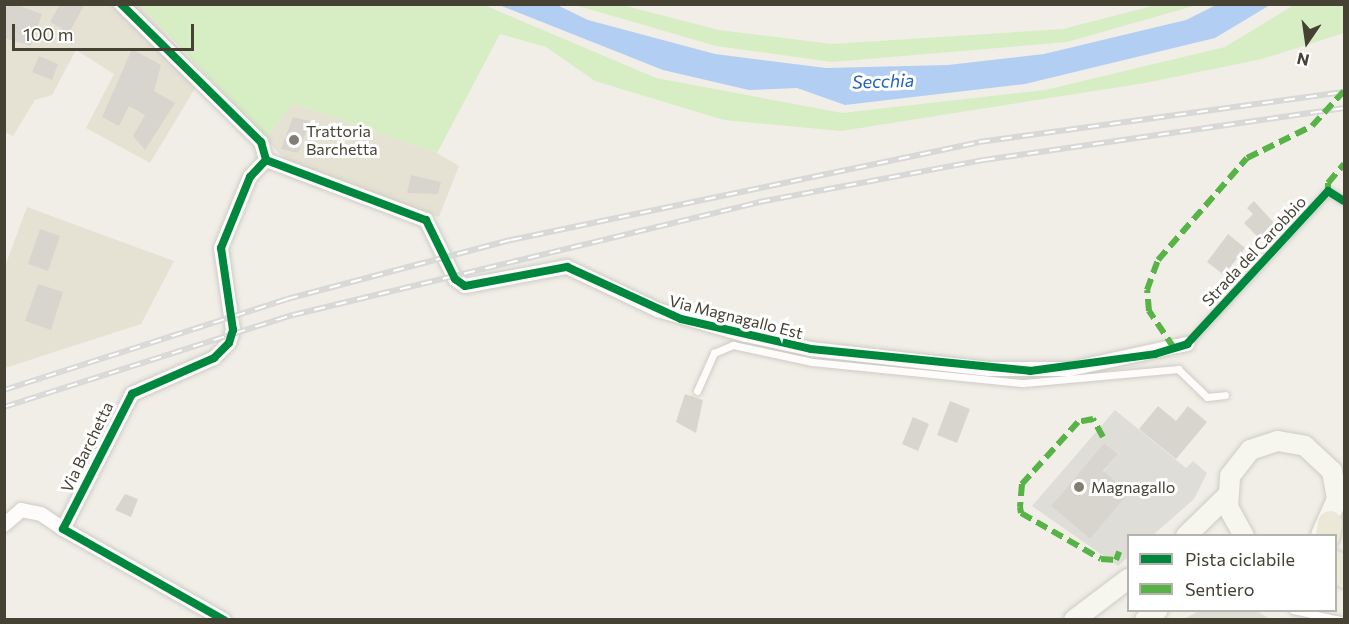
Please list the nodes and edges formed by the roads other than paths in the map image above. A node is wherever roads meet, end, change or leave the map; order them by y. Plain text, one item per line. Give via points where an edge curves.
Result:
1 (121, 4) edge
2 (266, 160) junction
3 (1344, 201) edge
4 (1187, 344) joint
5 (696, 391) dead end
6 (1225, 395) dead end
7 (1227, 497) junction
8 (1341, 499) edge
9 (4, 525) edge
10 (63, 529) junction
11 (1326, 531) edge
12 (1188, 534) edge
13 (1243, 534) edge
14 (1127, 580) edge
15 (1302, 612) edge
16 (224, 620) edge
17 (1074, 620) edge
18 (1340, 620) edge

1 - 2 street via 261,142
2 - 4 street, Via Magnagallo Est via 426,220 455,279 472,288 567,267 657,310 746,335 811,349 989,369 1070,369
2 - 10 street, Via Barchetta via 250,177 221,249 233,330 229,343 214,358 132,394
3 - 4 lane, Strada del Carobbio via 1328,191
5 - 6 lane via 714,352 733,345 812,362 1024,383 1178,369 1208,397
7 - 8 main road via 1230,476 1242,458 1278,441 1296,442 1321,456
7 - 12 main road
7 - 13 main road
8 - 11 main road
9 - 10 street via 21,510 41,514
10 - 16 street
14 - 17 main road
15 - 18 lane

